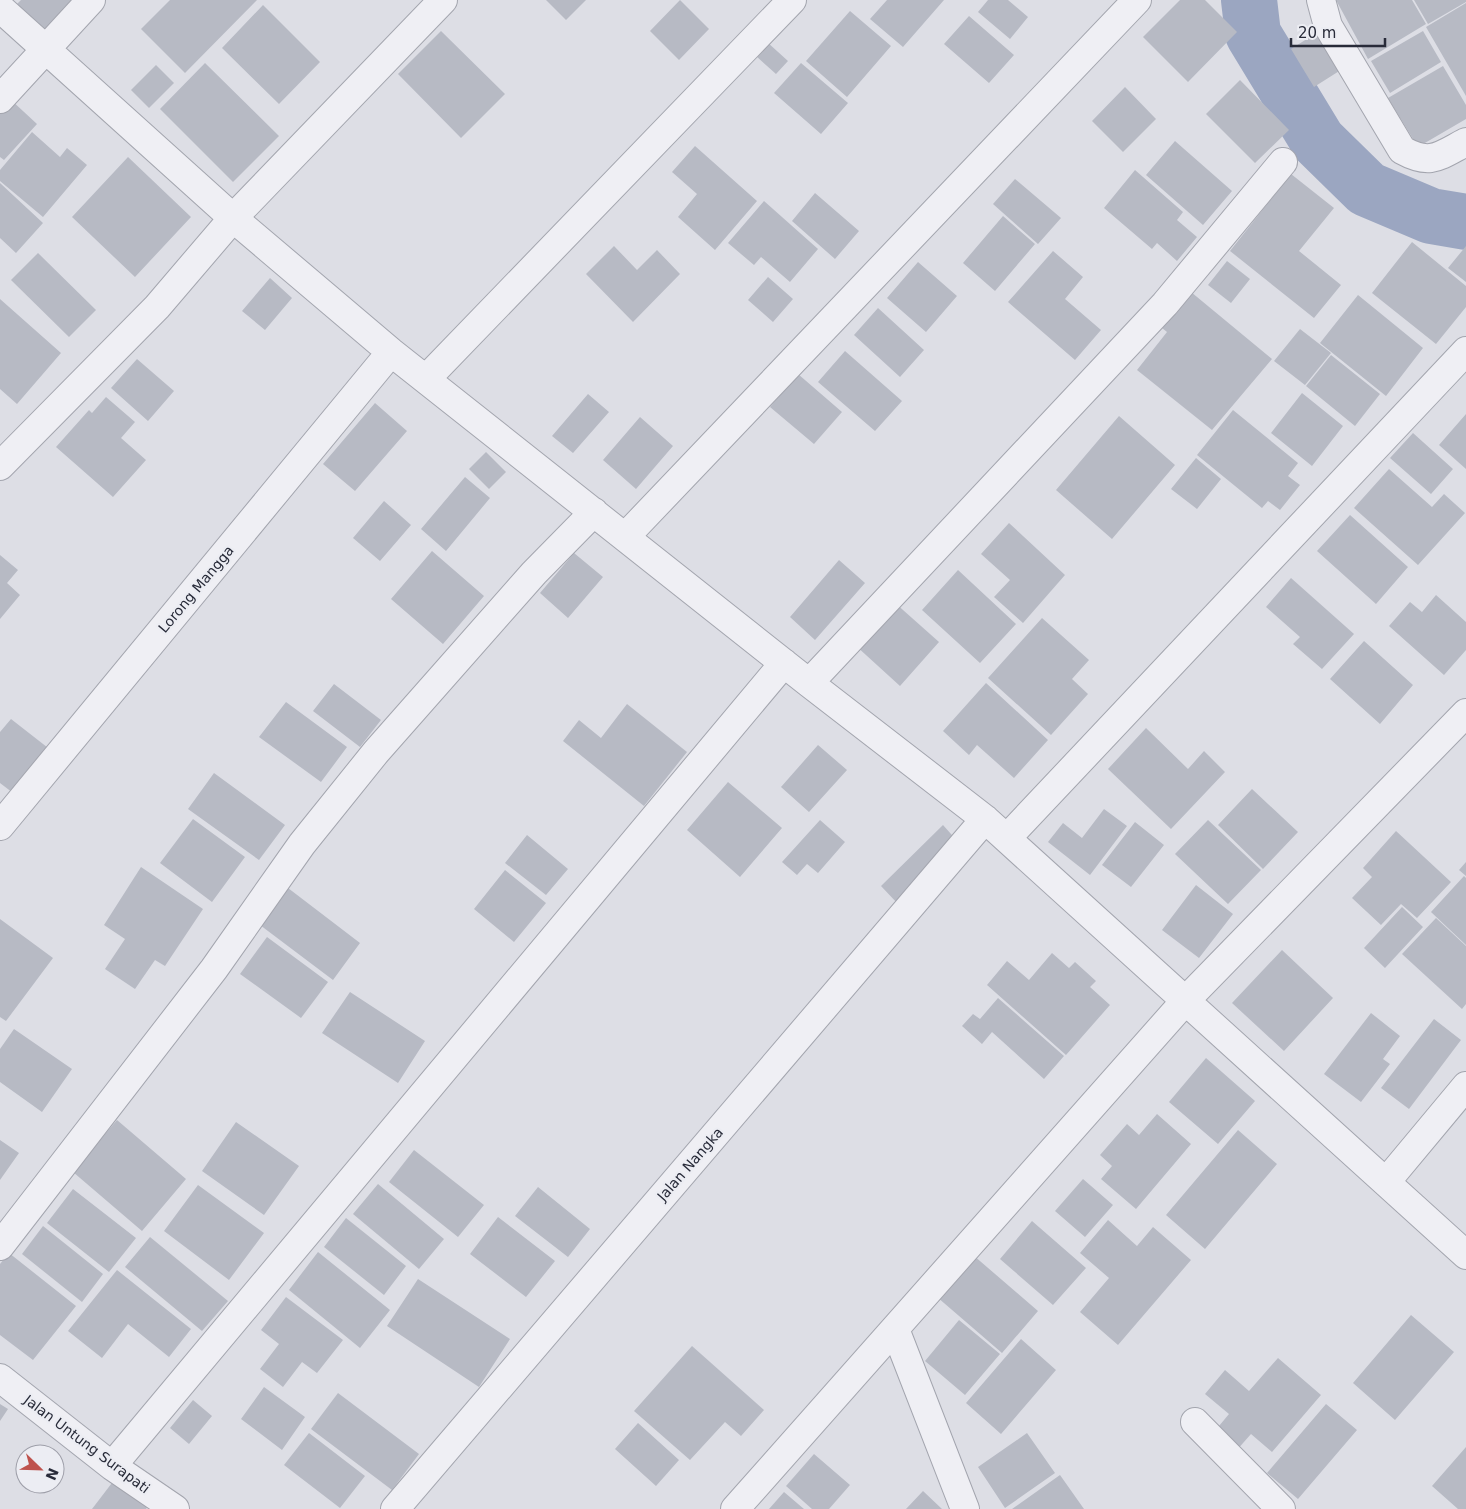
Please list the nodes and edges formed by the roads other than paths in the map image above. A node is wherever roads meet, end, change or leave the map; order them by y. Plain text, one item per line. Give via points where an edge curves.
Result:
1 (91, 0) edge
2 (443, 0) edge
3 (792, 0) edge
4 (1137, 0) edge
5 (1320, 0) edge
6 (0, 8) edge
7 (44, 50) junction
8 (0, 99) edge
9 (1466, 142) edge
10 (1283, 162) dead end
11 (233, 218) junction
12 (1466, 351) edge
13 (391, 352) junction
14 (426, 379) junction
15 (0, 466) edge
16 (594, 512) junction
17 (625, 537) junction
18 (784, 663) junction
19 (809, 682) junction
20 (1466, 713) edge
21 (985, 819) junction
22 (0, 826) edge
23 (1006, 838) junction
24 (1186, 1000) junction
25 (1466, 1086) edge
26 (1386, 1182) junction
27 (0, 1246) edge
28 (1466, 1254) edge
29 (895, 1329) junction
30 (0, 1378) edge
31 (1195, 1422) dead end
32 (112, 1466) junction
33 (175, 1509) edge
34 (396, 1509) edge
35 (735, 1509) edge
36 (965, 1509) edge
37 (1281, 1509) edge

1 - 7 street
2 - 11 street
3 - 14 street
4 - 17 street
5 - 9 street via 1328,26 1402,150 1418,159 1434,158
6 - 7 street
7 - 8 street
7 - 11 street
10 - 19 street via 1165,304
11 - 13 street
11 - 15 street via 157,308
12 - 23 street
13 - 14 street
13 - 22 street, Lorong Mangga
14 - 16 street
16 - 17 street
16 - 27 street via 534,573 302,844 214,969
17 - 18 street
18 - 19 street
18 - 32 street
19 - 21 street
20 - 24 street
21 - 23 street
21 - 34 street, Jalan Nangka
23 - 24 street
24 - 26 street
24 - 29 street
25 - 26 street
26 - 28 street
29 - 35 street
29 - 36 street
30 - 32 street, Jalan Untung Surapati
31 - 37 street
32 - 33 street, Jalan Untung Surapati

